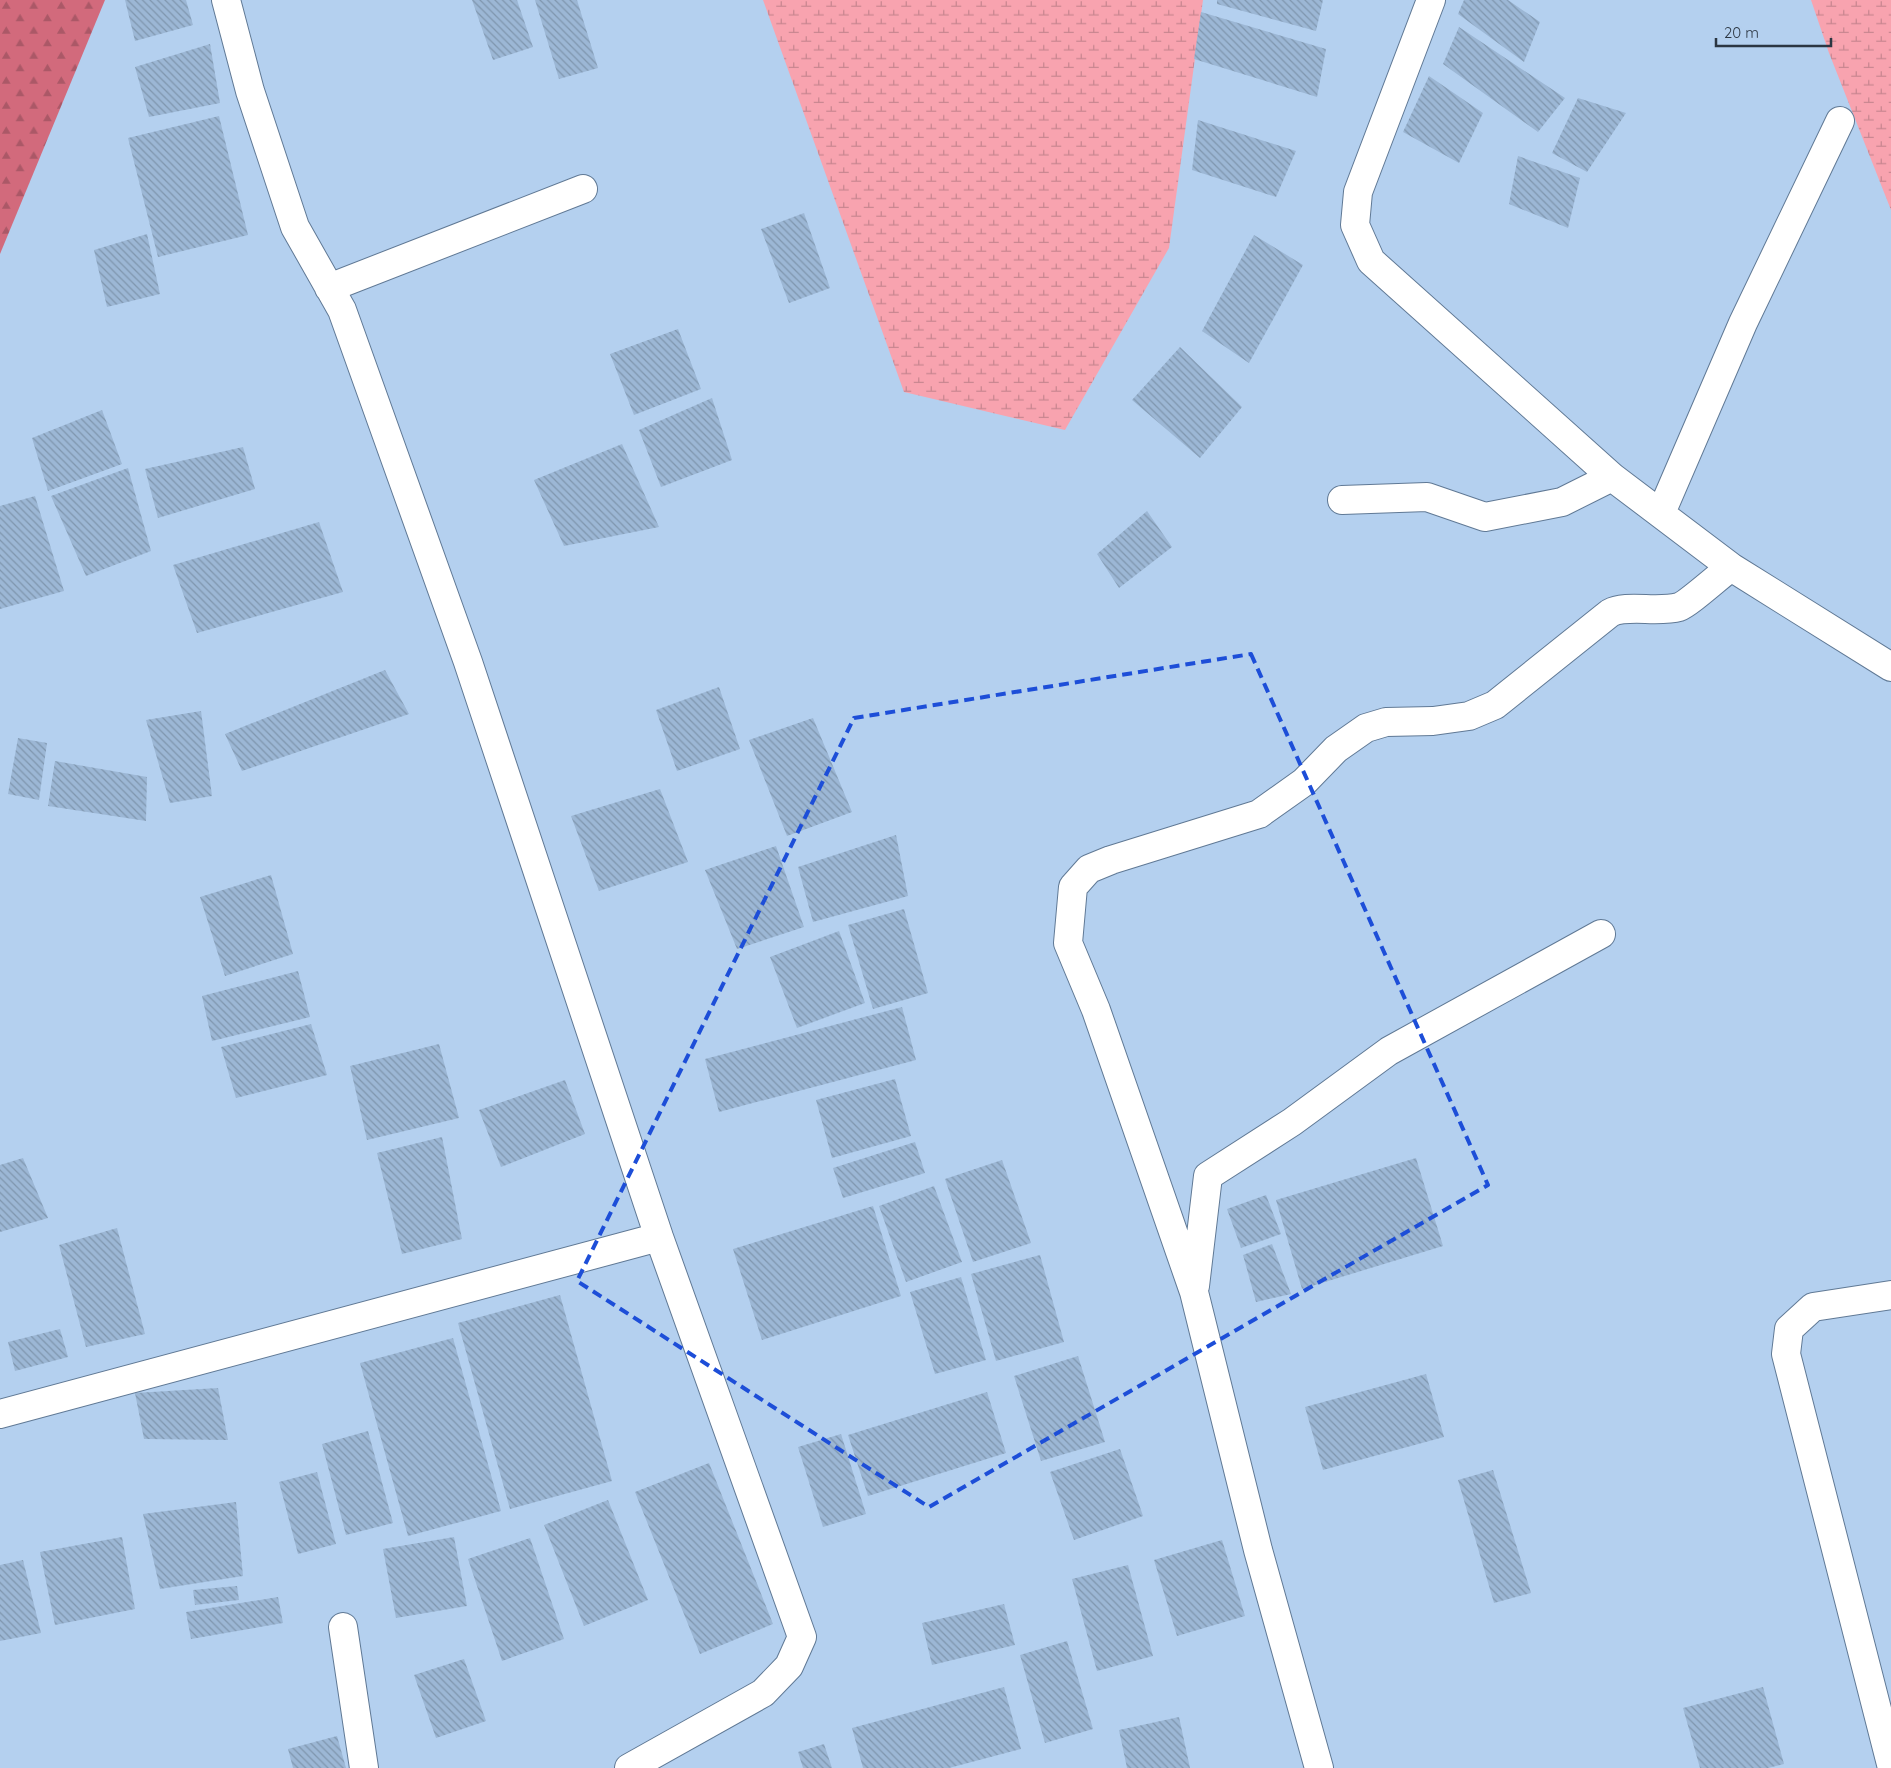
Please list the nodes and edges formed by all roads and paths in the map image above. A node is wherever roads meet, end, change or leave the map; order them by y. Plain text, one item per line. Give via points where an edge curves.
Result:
1 (226, 0) edge
2 (1431, 0) edge
3 (1840, 121) dead end
4 (583, 189) dead end
5 (329, 288) junction
6 (1612, 477) junction
7 (1342, 500) dead end
8 (1661, 513) junction
9 (1731, 567) junction
10 (1891, 667) edge
11 (1601, 934) dead end
12 (659, 1236) junction
13 (1194, 1292) junction
14 (1891, 1295) edge
15 (0, 1414) edge
16 (344, 1627) dead end
17 (1891, 1764) edge
18 (364, 1768) edge
19 (629, 1768) edge
20 (1319, 1768) edge

1 - 5 street via 250,91 295,227
2 - 6 street via 1358,192 1355,226 1371,261
3 - 8 street via 1742,323
4 - 5 street
5 - 12 street via 342,310 468,662
6 - 7 street via 1562,502 1485,517 1427,497
6 - 8 street
8 - 9 street
9 - 10 street
9 - 13 street via 1681,606 1660,610 1618,609 1610,613 1495,705 1469,716 1386,722 1366,728 1336,749 1304,782 1259,814 1111,860 1089,869 1073,887 1068,943 1096,1010
11 - 13 street via 1389,1051 1292,1122 1208,1176
12 - 15 street
12 - 19 street via 802,1636 789,1666 763,1693
13 - 20 street via 1258,1550
14 - 17 street via 1813,1306 1790,1329 1786,1354
16 - 18 street

